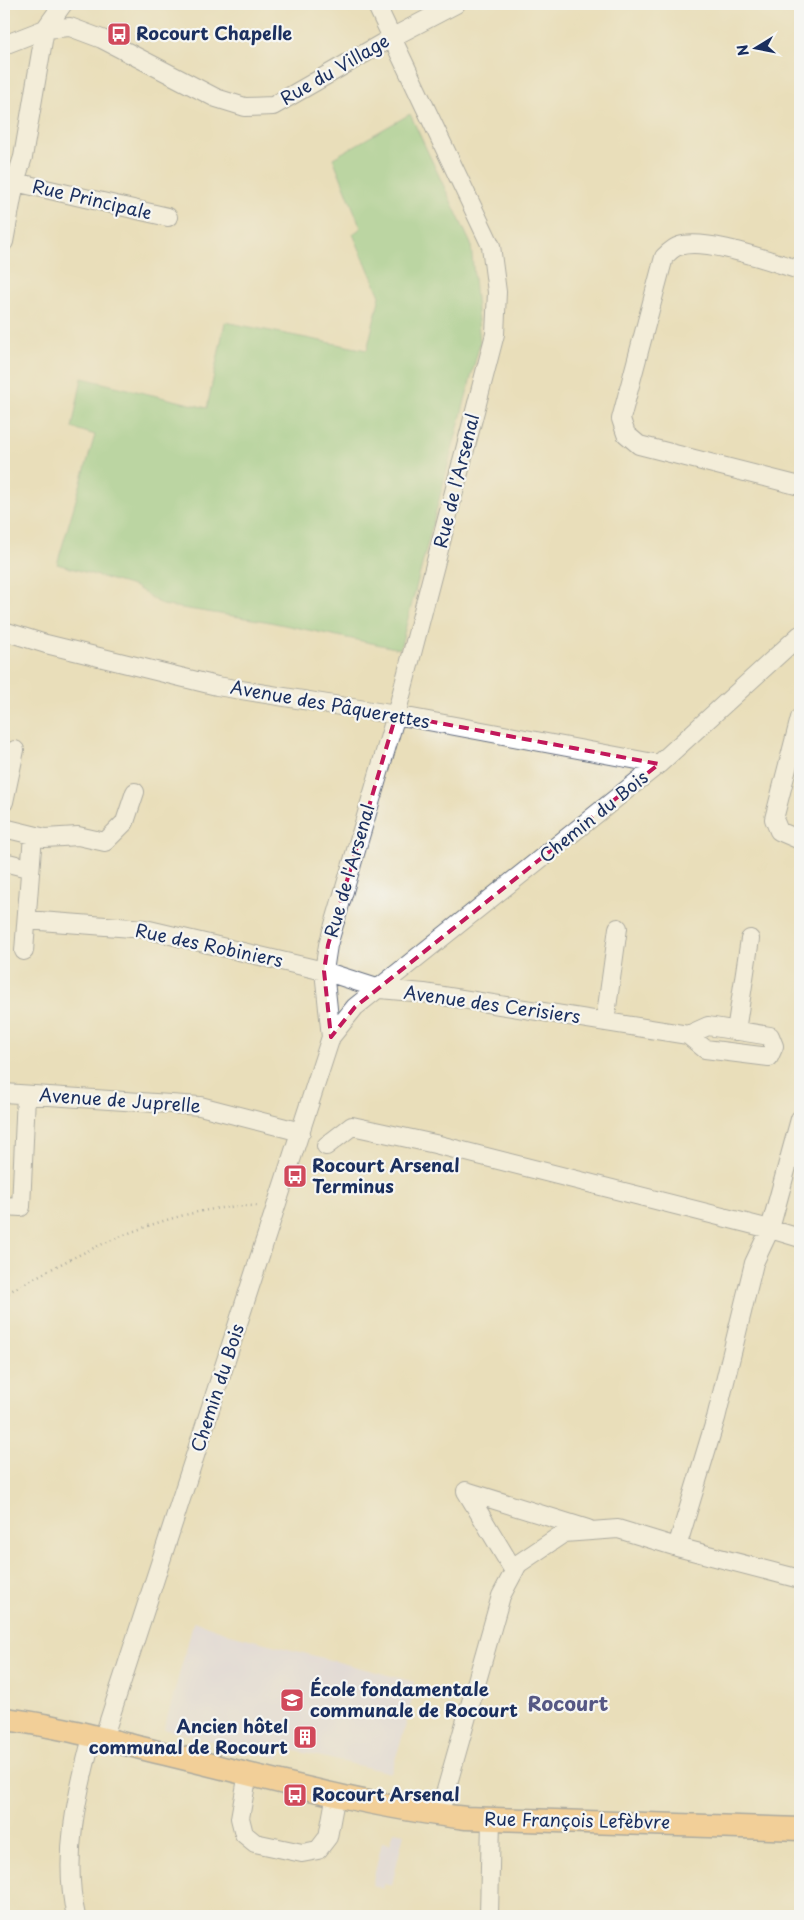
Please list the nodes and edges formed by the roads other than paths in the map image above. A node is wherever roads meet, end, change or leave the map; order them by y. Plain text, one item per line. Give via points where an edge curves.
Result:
1 (63, 4) edge
2 (376, 4) edge
3 (456, 4) edge
4 (45, 29) junction
5 (392, 37) junction
6 (4, 45) edge
7 (15, 182) junction
8 (168, 217) dead end
9 (4, 242) edge
10 (800, 270) edge
11 (800, 486) edge
12 (4, 631) edge
13 (800, 635) edge
14 (396, 715) junction
15 (800, 718) edge
16 (15, 750) dead end
17 (660, 764) junction
18 (135, 792) dead end
19 (4, 802) edge
20 (4, 828) edge
21 (33, 835) junction
22 (800, 840) edge
23 (4, 862) edge
24 (28, 868) junction
25 (27, 920) junction
26 (618, 928) dead end
27 (750, 939) dead end
28 (24, 951) dead end
29 (324, 971) junction
30 (380, 989) junction
31 (605, 1022) junction
32 (736, 1031) junction
33 (688, 1035) junction
34 (330, 1037) junction
35 (4, 1093) edge
36 (26, 1095) junction
37 (800, 1119) edge
38 (301, 1132) junction
39 (326, 1146) dead end
40 (4, 1206) edge
41 (770, 1229) junction
42 (800, 1238) edge
43 (593, 1531) junction
44 (677, 1546) junction
45 (514, 1571) junction
46 (800, 1579) edge
47 (4, 1719) edge
48 (98, 1738) junction
49 (248, 1773) junction
50 (336, 1794) junction
51 (439, 1815) junction
52 (491, 1818) junction
53 (800, 1828) edge
54 (76, 1916) edge
55 (489, 1916) edge

1 - 4 street
2 - 5 street, Rue de l'Arsenal
3 - 5 street, Rue du Village
4 - 5 street, Rue du Village via 70,27 102,39 216,98 245,107 273,106
4 - 6 street, Rue du Village
4 - 7 street, Rue Principale via 23,157
5 - 14 street, Rue de l'Arsenal via 490,246 497,292 495,334
7 - 8 street, Rue Principale
7 - 9 street, Rue Principale
10 - 11 street via 692,243 678,246 664,257 621,420 626,434 639,445
12 - 14 street, Avenue des Pâquerettes via 217,686
13 - 17 street, Chemin du Bois
14 - 17 street, Avenue des Pâquerettes
14 - 29 street, Rue de l'Arsenal via 328,945
15 - 22 street via 774,819 779,831
16 - 19 street
17 - 30 street, Chemin du Bois
18 - 21 street via 125,822 105,842 78,836 45,838
20 - 21 street
21 - 24 street
23 - 24 street
24 - 25 street
25 - 28 street
25 - 29 street, Rue des Robiniers via 145,929
26 - 31 street, Avenue des Cerisiers
27 - 32 street
29 - 30 street
29 - 34 street, Chemin du Bois
30 - 31 street, Avenue des Cerisiers
30 - 34 street, Chemin du Bois via 355,1007
31 - 33 street, Avenue des Cerisiers
32 - 33 street, Avenue des Cerisiers via 708,1026
32 - 33 street, Avenue des Cerisiers via 770,1036 774,1046 769,1057 705,1049
34 - 38 street, Chemin du Bois
35 - 36 street, Avenue de Juprelle
36 - 38 street, Avenue de Juprelle via 200,1106
36 - 40 street, Avenue de Juprelle via 21,1207
37 - 41 street
38 - 48 street, Chemin du Bois
39 - 41 street via 352,1126
41 - 42 street
41 - 44 street via 754,1263 716,1418
43 - 44 street via 618,1529
43 - 45 street via 564,1533 518,1564
43 - 45 street via 466,1491
44 - 46 street
45 - 51 street via 502,1596
47 - 48 main road, Rue François Lefèbvre
48 - 49 main road, Rue François Lefèbvre
48 - 54 street, Chemin du Bois via 73,1826 71,1874
49 - 50 main road, Rue François Lefèbvre
49 - 50 street via 240,1818 244,1834 255,1844 302,1853 318,1850 328,1837
50 - 51 main road, Rue François Lefèbvre
51 - 52 main road, Rue François Lefèbvre
52 - 53 main road, Rue François Lefèbvre
52 - 55 street

